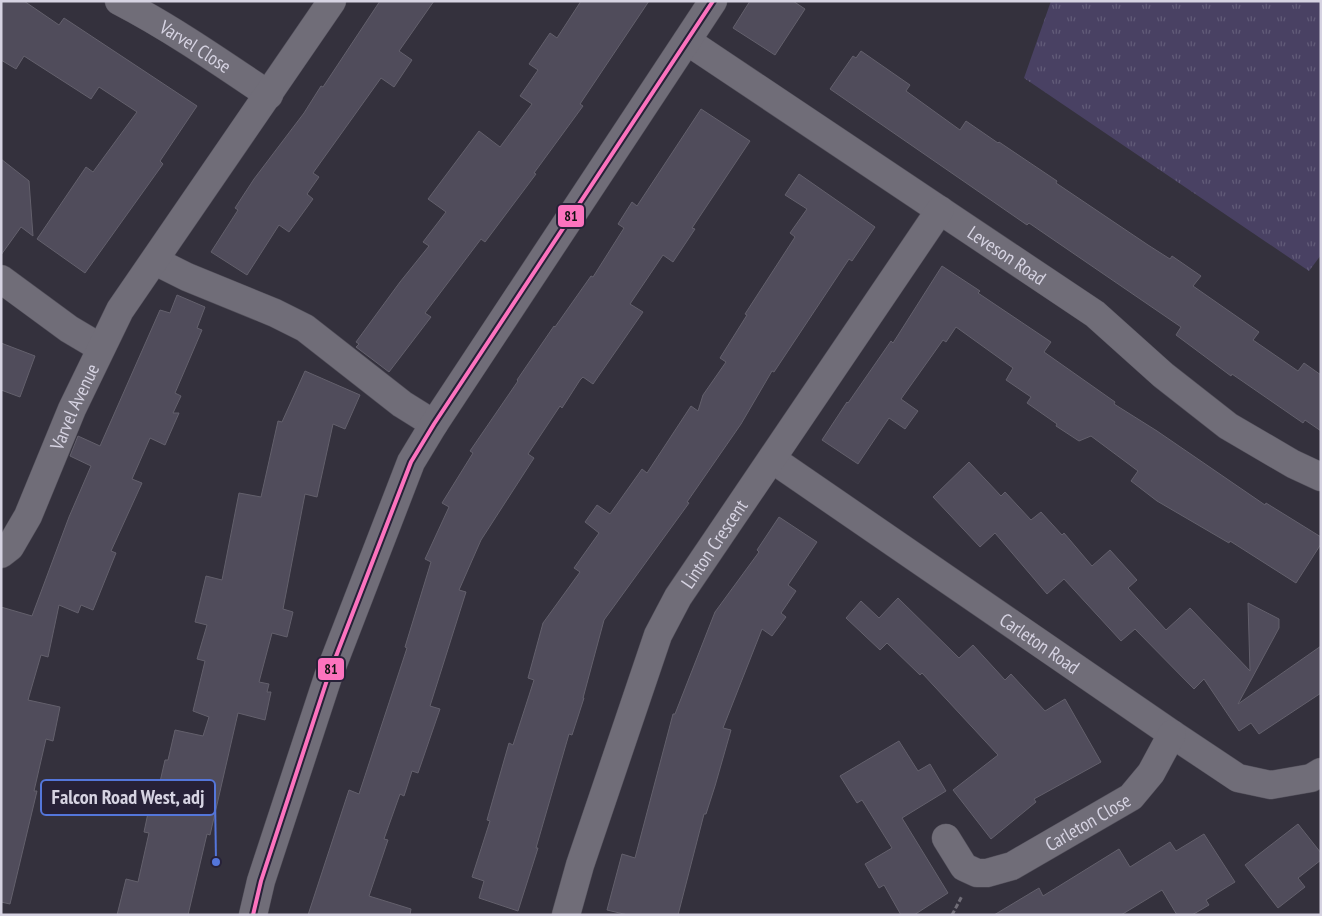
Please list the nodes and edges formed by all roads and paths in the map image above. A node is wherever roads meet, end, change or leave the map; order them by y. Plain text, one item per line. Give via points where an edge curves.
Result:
1 (119, 1) edge
2 (332, 1) edge
3 (713, 1) edge
4 (687, 41) junction
5 (269, 95) junction
6 (940, 210) junction
7 (155, 260) junction
8 (1, 280) edge
9 (101, 348) junction
10 (434, 424) junction
11 (772, 459) junction
12 (1321, 477) edge
13 (1, 554) edge
14 (1172, 734) junction
15 (1321, 772) edge
16 (946, 838) dead end
17 (972, 882) junction
18 (253, 915) edge
19 (566, 915) edge
20 (952, 915) edge

1 - 5 street, Varvel Close
2 - 5 street, Varvel Avenue
3 - 4 street
4 - 6 street, Leveson Road
4 - 10 street
5 - 7 street, Varvel Avenue
6 - 11 street, Linton Crescent
6 - 12 street, Leveson Road via 1096,314 1163,375 1228,426
7 - 9 street, Varvel Avenue via 120,310
7 - 10 street via 305,328 402,404
8 - 9 street
9 - 13 street, Varvel Avenue via 28,516 10,547
10 - 18 street via 411,462 328,677 261,881
11 - 14 street, Carleton Road
11 - 19 street, Linton Crescent via 678,597 658,635
14 - 15 street, Carleton Road via 1238,778 1271,785 1311,778
14 - 17 street, Carleton Close via 1150,773 1131,797 1012,866 987,873
16 - 17 street
17 - 20 path

